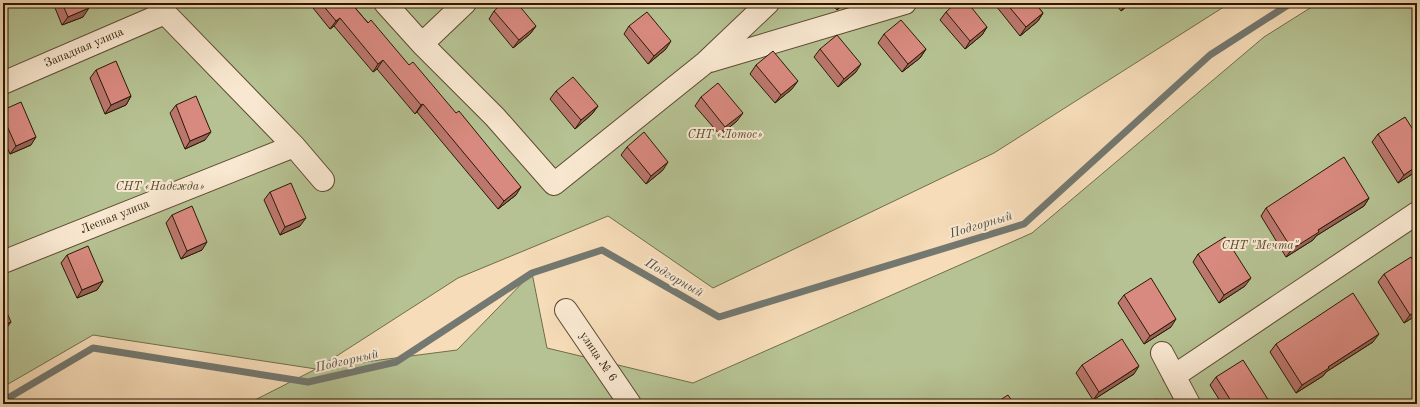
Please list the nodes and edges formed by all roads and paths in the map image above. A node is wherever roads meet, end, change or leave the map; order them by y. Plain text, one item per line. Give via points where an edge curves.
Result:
1 (385, 3) edge
2 (465, 3) edge
3 (768, 3) edge
4 (905, 3) edge
5 (161, 8) edge
6 (422, 44) junction
7 (706, 62) junction
8 (3, 82) edge
9 (294, 146) junction
10 (323, 180) dead end
11 (1417, 213) edge
12 (3, 262) edge
13 (566, 310) dead end
14 (1162, 353) dead end
15 (1174, 376) junction
16 (630, 404) edge
17 (1189, 404) edge

1 - 6 street
2 - 6 street
3 - 7 street
4 - 7 street
5 - 8 street, Западная улица
5 - 9 street
6 - 7 street via 495,117 554,184
9 - 10 street
9 - 12 street, Лесная улица
11 - 15 street
13 - 16 street, улица № 6
14 - 15 street
15 - 17 street

